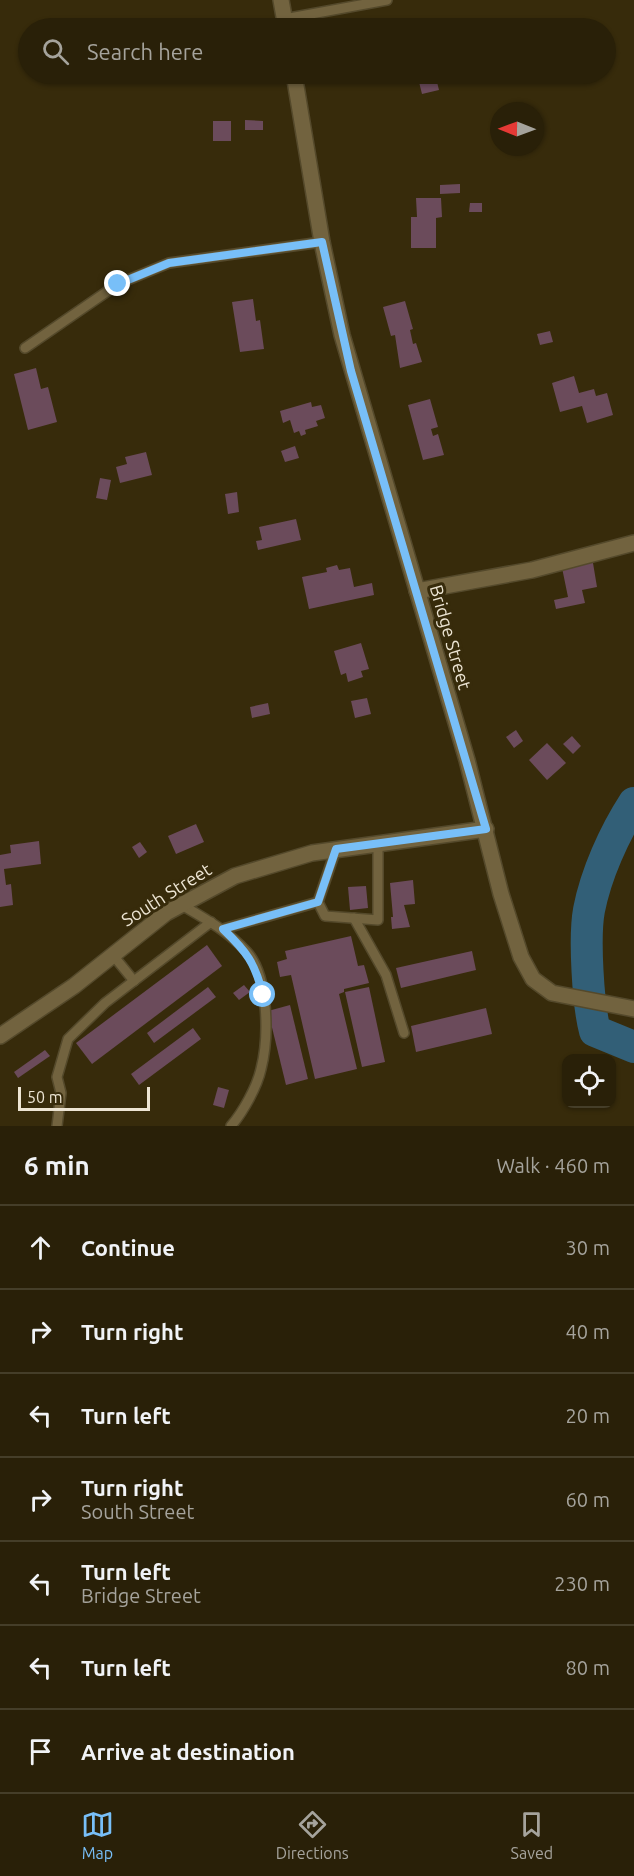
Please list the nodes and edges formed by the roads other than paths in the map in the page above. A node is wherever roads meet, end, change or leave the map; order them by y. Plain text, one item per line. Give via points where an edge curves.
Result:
1 (280, 0) edge
2 (387, 0) edge
3 (284, 18) edge
4 (310, 18) edge
5 (296, 84) edge
6 (322, 242) junction
7 (25, 348) dead end
8 (634, 543) edge
9 (417, 591) junction
10 (486, 829) junction
11 (378, 843) junction
12 (336, 849) junction
13 (318, 902) junction
14 (180, 904) junction
15 (354, 918) junction
16 (212, 922) junction
17 (223, 929) junction
18 (112, 954) junction
19 (134, 981) junction
20 (634, 1009) edge
21 (2, 1030) edge
22 (404, 1033) dead end
23 (57, 1126) edge
24 (231, 1126) edge

1 - 3 street
2 - 4 lane
5 - 6 street, Bridge Street
6 - 7 lane via 169,263 118,284
6 - 9 street, Bridge Street via 351,371
8 - 9 street via 532,570
9 - 10 street, Bridge Street
10 - 11 street, South Street
10 - 20 street, Bridge Street via 501,894 521,957 533,979 560,996
11 - 12 street, South Street
11 - 15 lane via 378,920
12 - 13 lane
12 - 14 street, South Street via 261,866 209,887
13 - 15 lane via 325,916
13 - 17 lane
14 - 16 lane
14 - 18 street, South Street
15 - 22 lane via 386,975
16 - 17 lane
16 - 19 lane
17 - 24 lane via 249,954 257,971 266,1030 261,1070
18 - 19 lane
18 - 21 street, South Street via 74,986
19 - 23 lane via 68,1039 57,1077 62,1093

